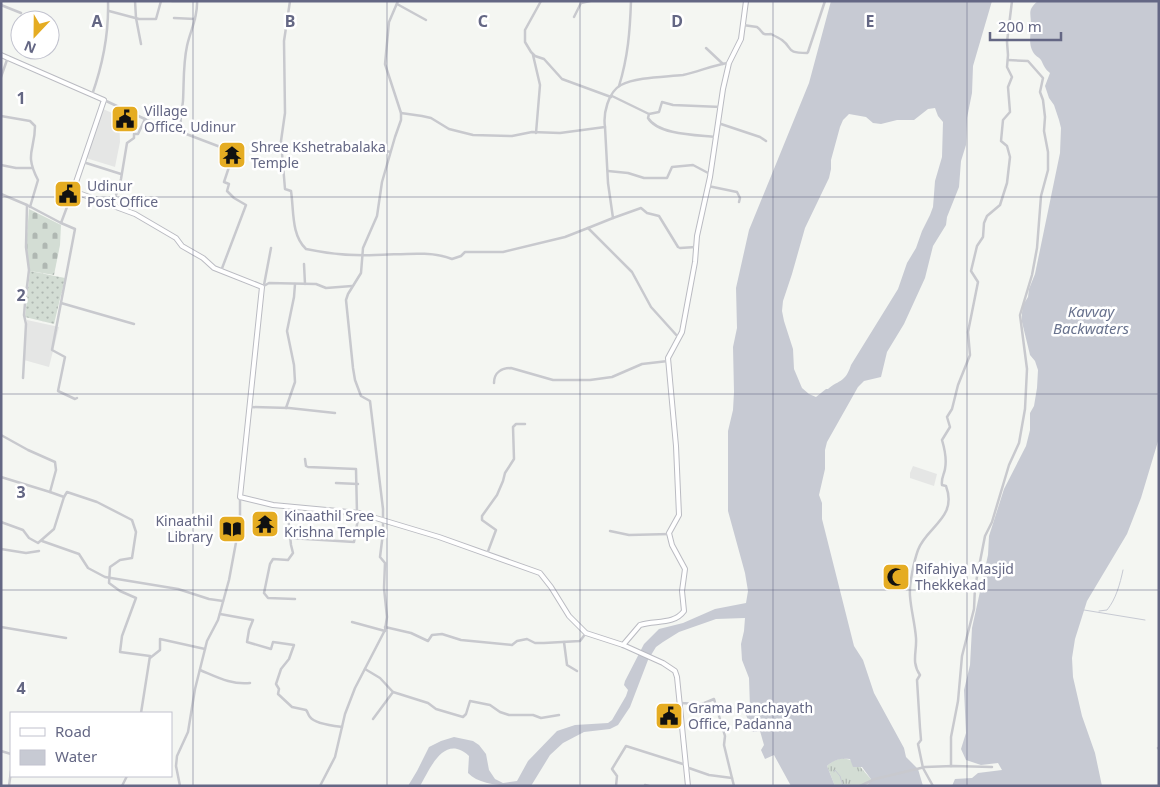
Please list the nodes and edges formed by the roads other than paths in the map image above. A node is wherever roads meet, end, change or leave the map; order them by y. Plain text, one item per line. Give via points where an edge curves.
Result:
1 (108, 1) edge
2 (135, 1) edge
3 (160, 1) edge
4 (172, 1) edge
5 (196, 1) edge
6 (290, 1) edge
7 (541, 1) edge
8 (590, 1) edge
9 (631, 1) edge
10 (746, 1) edge
11 (825, 1) edge
12 (1012, 1) edge
13 (398, 3) edge
14 (1, 5) edge
15 (14, 10) edge
16 (109, 12) junction
17 (574, 17) dead end
18 (136, 18) junction
19 (174, 18) dead end
20 (195, 19) junction
21 (426, 20) dead end
22 (743, 25) junction
23 (140, 44) dead end
24 (706, 48) dead end
25 (1, 55) edge
26 (533, 55) junction
27 (8, 58) junction
28 (1008, 60) junction
29 (729, 63) junction
30 (723, 64) junction
31 (1, 78) edge
32 (620, 86) junction
33 (92, 95) junction
34 (611, 96) junction
35 (104, 100) junction
36 (720, 107) junction
37 (401, 113) junction
38 (649, 114) junction
39 (1, 116) edge
40 (145, 119) junction
41 (718, 123) junction
42 (605, 127) junction
43 (181, 132) junction
44 (536, 133) junction
45 (716, 137) junction
46 (766, 140) dead end
47 (223, 148) dead end
48 (341, 151) dead end
49 (390, 152) junction
50 (82, 162) junction
51 (1, 165) edge
52 (230, 167) dead end
53 (32, 168) junction
54 (608, 171) junction
55 (122, 174) junction
56 (710, 174) junction
57 (708, 186) junction
58 (73, 191) junction
59 (1, 194) edge
60 (739, 202) dead end
61 (28, 206) junction
62 (113, 206) junction
63 (613, 218) junction
64 (61, 223) junction
65 (588, 228) junction
66 (696, 247) junction
67 (271, 248) dead end
68 (362, 255) junction
69 (304, 264) dead end
70 (221, 270) junction
71 (295, 284) junction
72 (305, 284) junction
73 (263, 286) junction
74 (352, 286) junction
75 (61, 303) junction
76 (134, 324) dead end
77 (680, 339) junction
78 (668, 360) junction
79 (23, 378) dead end
80 (494, 382) dead end
81 (77, 398) dead end
82 (248, 406) junction
83 (286, 408) junction
84 (335, 413) dead end
85 (525, 424) dead end
86 (1, 434) edge
87 (305, 459) dead end
88 (1, 478) edge
89 (336, 483) dead end
90 (358, 484) junction
91 (50, 492) junction
92 (64, 497) junction
93 (240, 497) junction
94 (287, 506) junction
95 (358, 513) junction
96 (384, 521) junction
97 (1, 522) edge
98 (610, 531) dead end
99 (670, 534) junction
100 (290, 538) junction
101 (42, 541) junction
102 (1, 549) edge
103 (39, 550) dead end
104 (487, 554) junction
105 (109, 578) junction
106 (295, 599) dead end
107 (223, 601) junction
108 (220, 614) junction
109 (352, 622) dead end
110 (1, 626) edge
111 (385, 629) junction
112 (586, 633) junction
113 (66, 638) dead end
114 (564, 642) junction
115 (623, 645) junction
116 (205, 649) junction
117 (150, 658) junction
118 (365, 669) junction
119 (200, 670) junction
120 (577, 671) dead end
121 (250, 683) dead end
122 (393, 692) junction
123 (679, 703) junction
124 (141, 712) edge
125 (559, 715) dead end
126 (373, 719) dead end
127 (342, 726) junction
128 (686, 766) junction
129 (951, 766) junction
130 (992, 767) dead end
131 (921, 768) junction
132 (732, 778) junction
133 (180, 786) edge
134 (320, 786) edge
135 (616, 786) edge
136 (688, 786) edge
137 (734, 786) edge
138 (860, 786) edge
139 (933, 786) edge

1 - 16 street
2 - 18 street
3 - 18 street via 156,20
4 - 5 street
5 - 20 street
6 - 68 street via 284,41 285,114 281,141 285,189 292,192 295,230 306,249
7 - 26 street via 525,30 524,42
8 - 17 street via 581,3
9 - 32 street via 630,38
10 - 22 main road
11 - 22 street via 807,53 793,52 774,35 766,36 757,27
12 - 28 street
13 - 21 street
13 - 37 street via 387,29 385,64
14 - 15 street
16 - 18 street
16 - 33 street via 102,67
18 - 23 street
19 - 20 street
20 - 43 street via 184,58
22 - 29 main road via 741,39
24 - 30 street
25 - 27 main road
26 - 34 street via 544,59 562,79
26 - 44 street via 540,85
27 - 31 street
27 - 33 main road
28 - 129 street via 1028,61 1043,78 1040,92 1048,170 1041,196 1032,275 1020,316 1026,369 1025,409 1019,443 985,536 974,609 962,656 951,737
28 - 131 street via 1007,67 1012,77 1008,88 1010,112 1003,120 1001,141 1007,146 1010,157 1006,183 1000,205 987,216 983,237 977,246 971,271 978,282 968,332 970,355 947,417 950,427 942,440 946,459 941,479 949,494 949,505 918,548 909,594 916,638 914,662 920,675 917,680
29 - 30 street
29 - 36 main road
30 - 32 street
32 - 34 street
33 - 35 main road
34 - 38 street
34 - 42 street via 604,114
35 - 40 street
35 - 50 main road
36 - 38 street via 662,102 658,112
36 - 41 main road
37 - 44 street via 430,118 449,130 473,135
37 - 49 street via 402,120
38 - 45 street via 650,122 670,131
39 - 53 street via 34,124 29,158
40 - 43 street
40 - 55 street via 138,134 127,142
41 - 45 main road
41 - 46 street
42 - 44 street
42 - 54 street
43 - 47 street
45 - 56 main road
48 - 49 street via 375,148
49 - 68 street via 377,216
50 - 55 street
50 - 58 main road
51 - 53 street
52 - 70 street via 224,182 229,184 227,191 246,205
53 - 61 street via 38,180
54 - 56 street via 644,178 667,178 672,166 691,164
54 - 63 street
55 - 62 street
56 - 57 main road
57 - 60 street via 737,192
57 - 66 main road
58 - 62 main road
58 - 64 street
59 - 61 street
61 - 64 street
61 - 79 street via 26,247 29,270
62 - 70 main road via 136,214
63 - 65 street
63 - 66 street via 641,208 659,216 678,247
64 - 75 street via 75,229
65 - 68 street via 503,252 466,252 452,260 421,254
65 - 77 street via 632,272 651,307
66 - 77 main road
67 - 73 street
68 - 74 street via 361,273
69 - 72 street
70 - 73 main road
71 - 72 street
71 - 73 street via 269,283
71 - 83 street via 287,331 294,382
72 - 74 street via 319,284 326,288
73 - 82 main road
74 - 96 street via 346,300 353,368 358,392 370,402
75 - 76 street
75 - 81 street via 52,350 66,358 58,391
77 - 78 main road
78 - 80 street via 642,364 612,378 590,380 553,380 505,368 494,377
78 - 99 main road via 679,515
82 - 83 street
82 - 93 main road
83 - 84 street
85 - 104 street via 513,427 514,459 497,495 482,516 482,520 496,530
86 - 91 street via 55,462
87 - 90 street via 308,467 356,469
88 - 91 street
89 - 90 street
90 - 95 street
91 - 92 street
92 - 101 street via 54,528
92 - 105 street via 67,492 97,502 132,520 136,532 132,558 120,560 110,567
93 - 94 main road
93 - 107 street via 240,521
94 - 95 main road
94 - 100 street
95 - 96 main road
95 - 100 street via 354,542
96 - 104 main road
96 - 111 street via 380,557 385,563
97 - 101 street via 23,530 38,543
98 - 99 street via 635,535
99 - 115 main road via 685,569 684,611 676,619 640,625
100 - 106 street via 294,553 288,560 273,559 264,593 268,598
101 - 105 street via 79,554 88,568
102 - 103 street via 26,553
104 - 112 main road via 540,573 569,616
105 - 107 street via 178,589
105 - 117 street via 109,583 136,598 122,636 120,652
107 - 108 street
108 - 116 street
108 - 127 street via 253,620 248,642 271,649 273,642 294,646 281,668 276,684 278,694 292,707 306,710 315,720
109 - 111 street
110 - 113 street
111 - 114 street via 416,634 428,641 434,634 442,634 461,640 512,645 527,639 535,643
111 - 118 street
112 - 114 street via 580,640
112 - 115 main road
114 - 120 street via 567,665
115 - 123 main road via 673,668
116 - 117 street via 160,639 160,650
116 - 119 street
117 - 124 street
118 - 122 street via 380,678
118 - 127 street
119 - 121 street via 239,684
119 - 133 street via 189,728 177,756
122 - 125 street via 462,717 470,701 490,705 509,715 541,718
122 - 126 street
123 - 128 main road
123 - 132 street via 702,704 714,699 726,736 724,745
127 - 134 street via 335,757
128 - 132 street via 709,775
128 - 135 street via 626,746 612,769 617,776
128 - 136 main road
129 - 130 street
129 - 131 street
131 - 138 street
131 - 139 street
132 - 137 street

